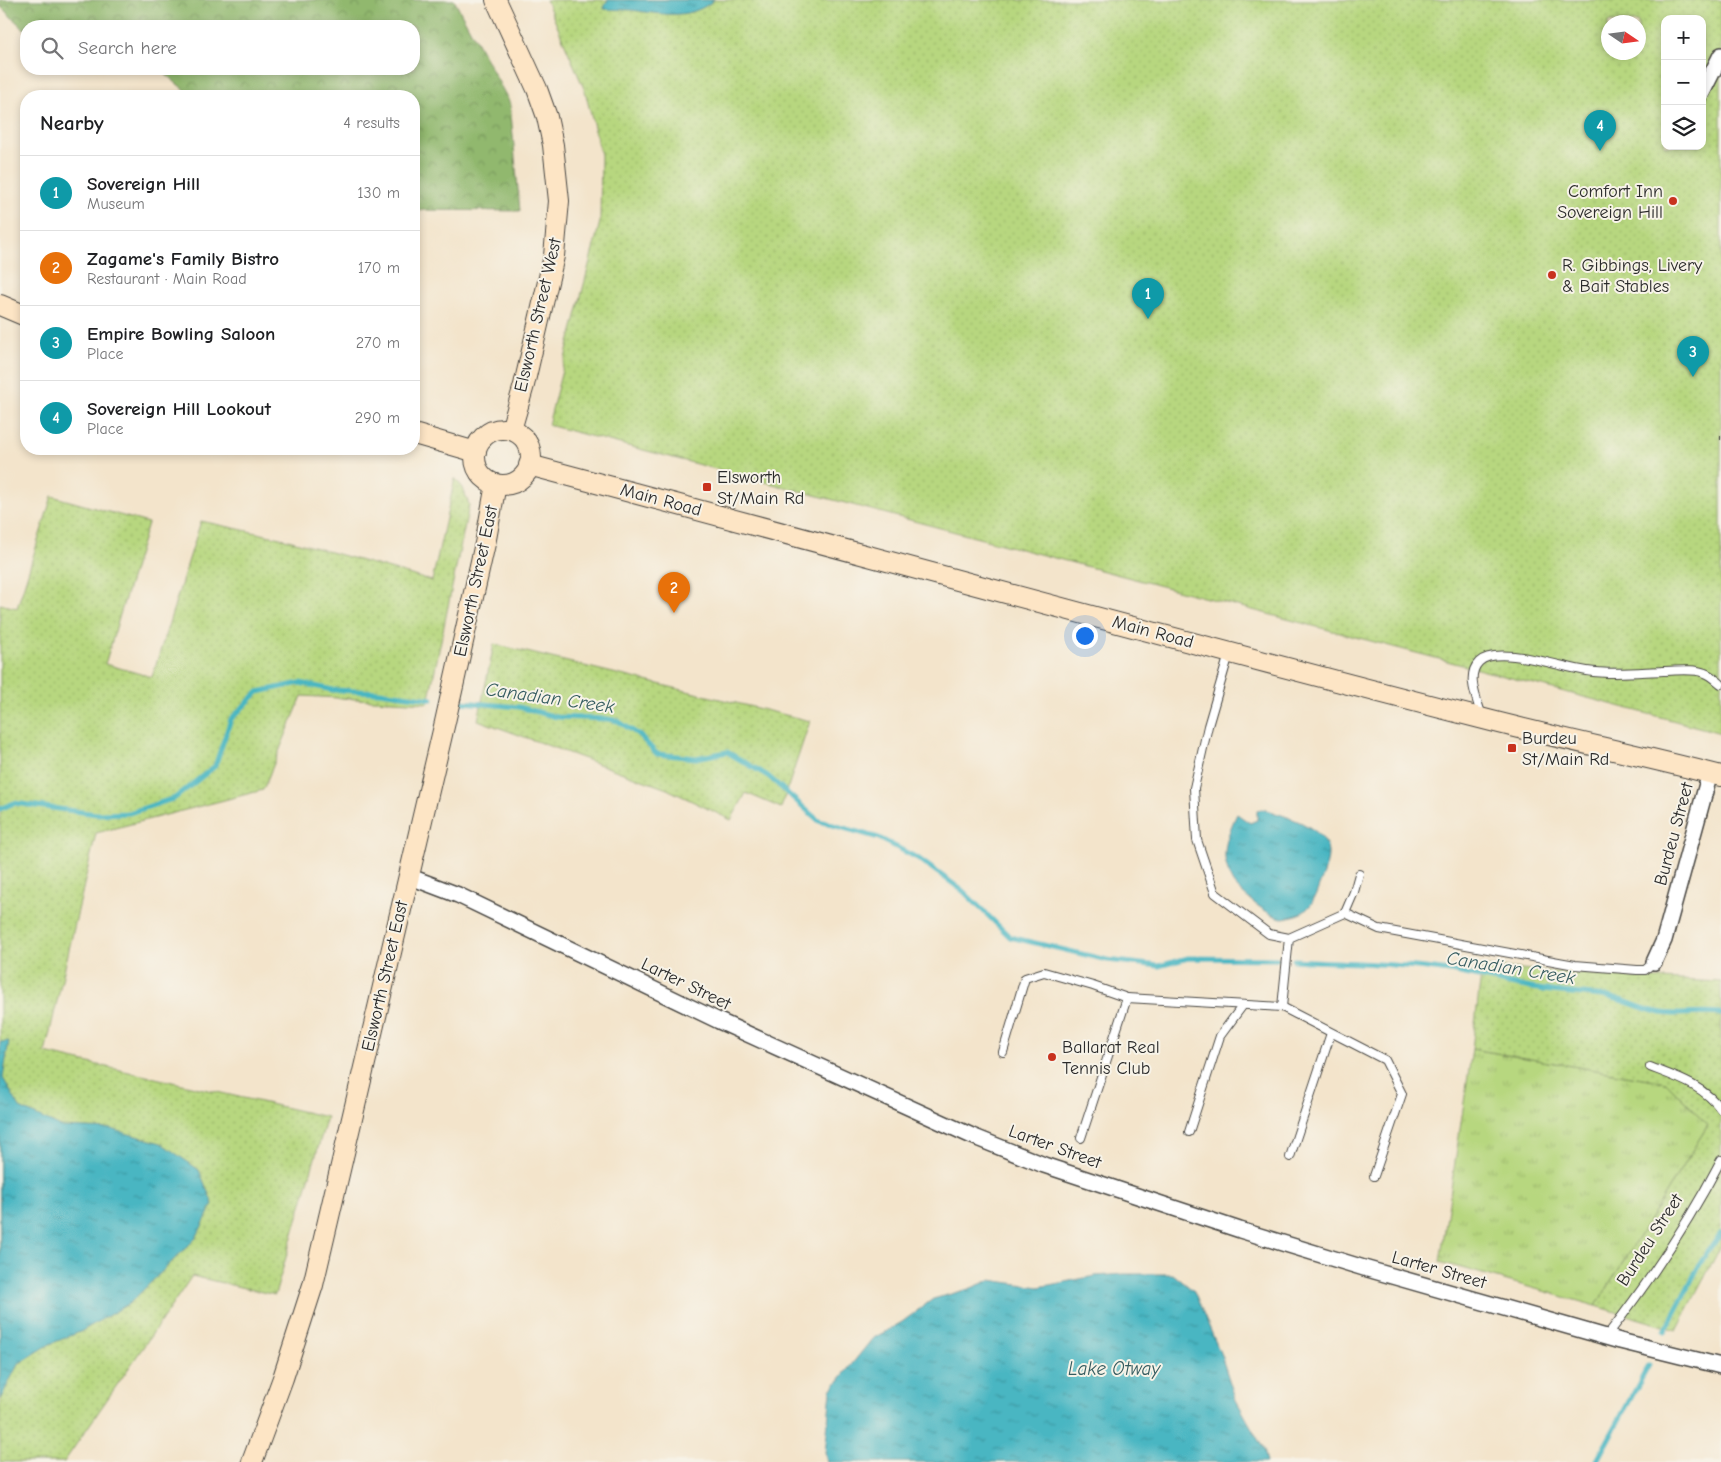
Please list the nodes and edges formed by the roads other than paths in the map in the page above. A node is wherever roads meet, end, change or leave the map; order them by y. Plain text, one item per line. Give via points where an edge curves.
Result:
1 (496, 0) edge
2 (1721, 55) edge
3 (1706, 85) edge
4 (0, 305) edge
5 (20, 313) edge
6 (511, 430) junction
7 (420, 436) edge
8 (476, 452) junction
9 (529, 465) junction
10 (496, 484) junction
11 (1229, 652) junction
12 (1721, 684) edge
13 (1482, 719) junction
14 (1715, 774) edge
15 (1359, 874) dead end
16 (408, 876) junction
17 (1345, 914) junction
18 (1289, 938) junction
19 (1654, 962) joint
20 (1127, 998) junction
21 (1244, 1005) junction
22 (1282, 1007) junction
23 (1331, 1033) junction
24 (1003, 1052) dead end
25 (1650, 1067) dead end
26 (1721, 1110) edge
27 (1189, 1132) dead end
28 (1081, 1138) dead end
29 (1290, 1157) dead end
30 (1721, 1160) edge
31 (1374, 1176) dead end
32 (1606, 1337) junction
33 (1721, 1366) edge
34 (252, 1462) edge

1 - 6 main road, Elsworth Street West via 547,117 558,201 554,256
2 - 3 street
4 - 5 main road
6 - 8 main road via 499,429 488,433
6 - 9 main road via 528,444 531,454
7 - 8 main road
8 - 10 main road via 476,464 481,474
9 - 10 main road via 526,473 516,481
9 - 11 main road, Main Road
10 - 16 main road, Elsworth Street East
11 - 13 main road, Main Road
11 - 18 lane via 1194,788 1197,840 1215,893 1269,934
12 - 13 lane via 1696,671 1592,672 1497,655 1479,662 1473,675
13 - 14 main road, Main Road
14 - 19 street, Burdeu Street via 1664,940
15 - 17 lane
16 - 32 street, Larter Street via 458,895 719,1021 1026,1158 1290,1246
16 - 34 main road, Elsworth Street East via 313,1285
17 - 18 lane
17 - 19 lane via 1379,929 1575,965 1645,970
18 - 22 lane
20 - 21 lane
20 - 24 lane via 1044,972 1025,978
20 - 28 lane
21 - 22 lane
21 - 27 lane via 1220,1036
22 - 23 lane
23 - 29 lane
23 - 31 lane via 1385,1060 1402,1094
25 - 26 lane via 1698,1088
30 - 32 lane, Burdeu Street via 1667,1250
32 - 33 street, Larter Street

